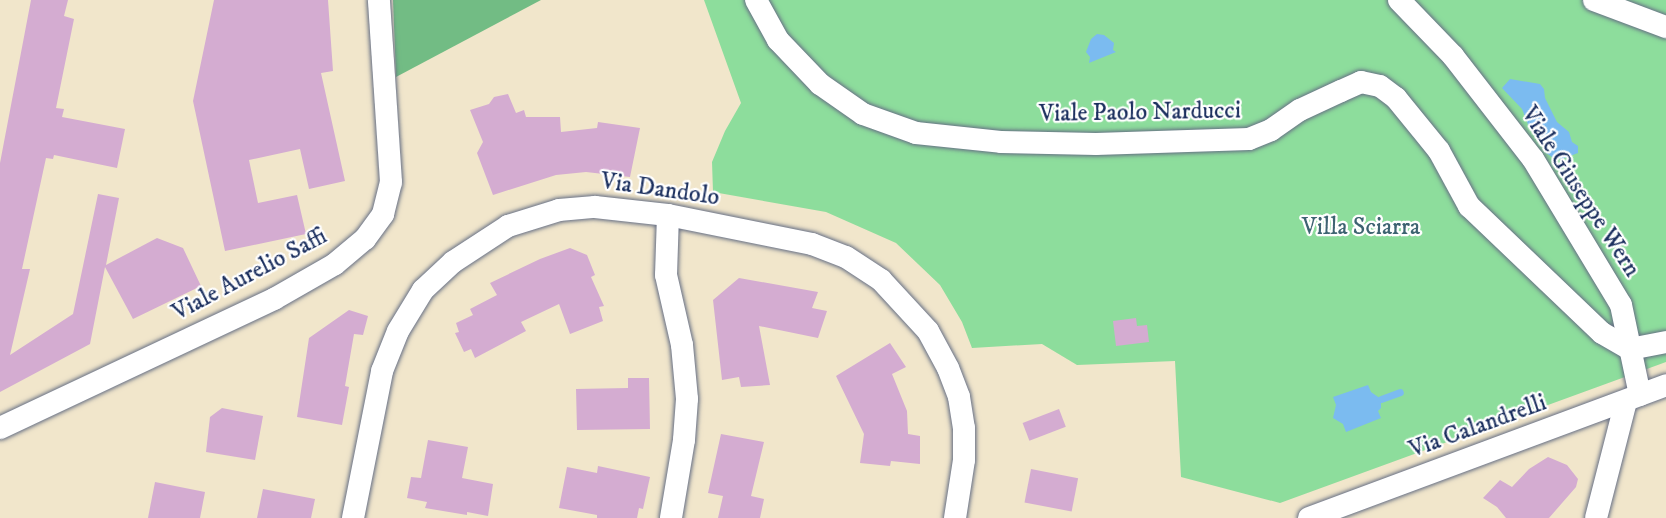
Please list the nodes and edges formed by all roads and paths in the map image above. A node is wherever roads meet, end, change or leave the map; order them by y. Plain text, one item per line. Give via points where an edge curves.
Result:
1 (380, 0) edge
2 (756, 0) edge
3 (1400, 0) edge
4 (1594, 0) edge
5 (1666, 27) edge
6 (668, 215) junction
7 (1666, 342) edge
8 (1630, 349) junction
9 (1666, 385) edge
10 (1633, 398) junction
11 (0, 428) edge
12 (352, 518) edge
13 (671, 518) edge
14 (955, 518) edge
15 (1309, 518) edge
16 (1596, 518) edge

1 - 11 street, Viale Aurelio Saffi via 391,182 383,214 365,239 335,264 274,299
2 - 8 street, Viale Paolo Narducci via 778,40 820,84 863,114 916,133 1001,142 1084,144 1249,139 1341,90 1361,82 1380,86 1396,98 1439,151 1469,206 1602,333
3 - 8 street, Viale Giuseppe Wern via 1453,56 1533,159 1621,305
4 - 5 street
6 - 12 street, Via Dandolo via 595,207 535,216 484,240 437,275 406,314 386,359
6 - 13 street via 665,264 682,345 687,399
6 - 14 street, Via Dandolo via 812,244 856,264 901,299 935,342 959,397 964,442
7 - 8 street
8 - 10 street, Viale Giuseppe Wern
9 - 10 street, Via Calandrelli
10 - 15 street, Via Calandrelli
10 - 16 street

